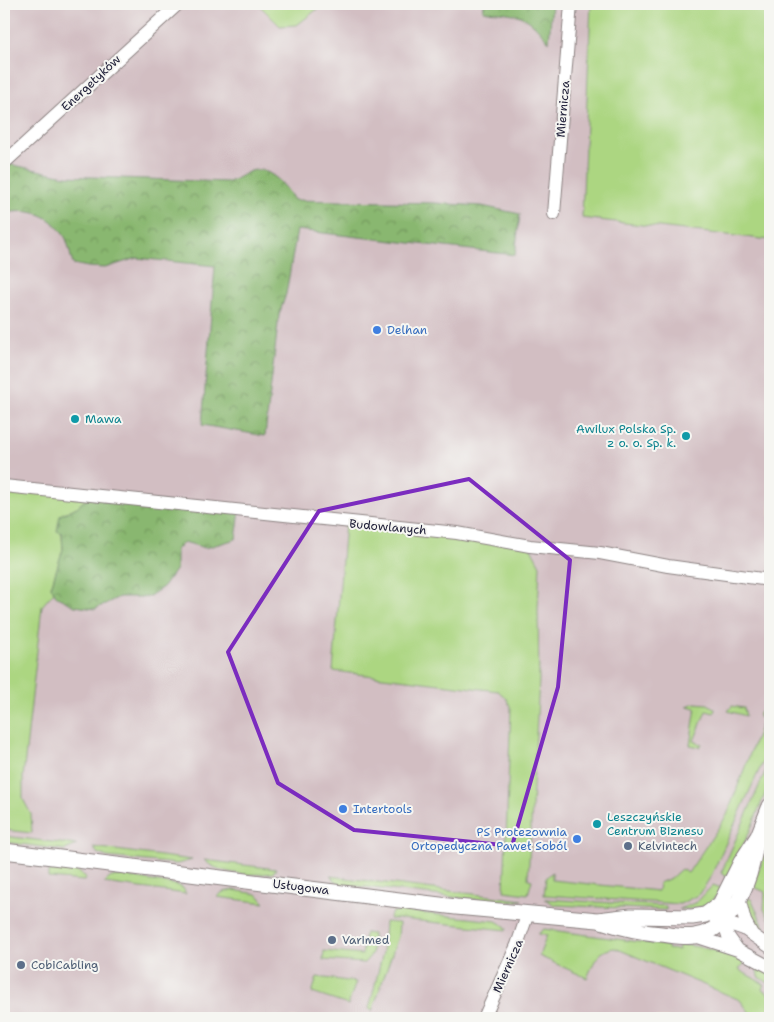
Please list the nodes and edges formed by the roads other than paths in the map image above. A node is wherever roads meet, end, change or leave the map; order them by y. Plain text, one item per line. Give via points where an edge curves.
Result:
1 (178, 4) edge
2 (571, 4) edge
3 (4, 163) edge
4 (554, 214) dead end
5 (4, 486) edge
6 (770, 580) edge
7 (770, 806) edge
8 (758, 836) junction
9 (4, 851) edge
10 (739, 898) junction
11 (720, 904) junction
12 (528, 913) junction
13 (705, 916) junction
14 (598, 920) junction
15 (723, 922) junction
16 (752, 934) junction
17 (695, 936) junction
18 (770, 947) edge
19 (738, 950) junction
20 (770, 967) edge
21 (484, 1018) edge

1 - 3 street, Energetyków
2 - 4 street, Miernicza
5 - 6 street, Budowlanych via 457,533
7 - 8 street
8 - 10 street via 752,867
8 - 11 street
9 - 12 street, Usługowa via 456,907
10 - 15 street
10 - 16 street via 744,921
11 - 13 street
11 - 15 street
12 - 14 street, Usługowa
12 - 21 street, Miernicza via 518,945
13 - 14 street, Usługowa via 631,916
13 - 15 street, Usługowa
14 - 17 street, Usługowa via 629,930
15 - 16 street, Usługowa
15 - 17 street
15 - 19 street
16 - 18 street, Usługowa
17 - 19 street, Usługowa
19 - 20 street, Usługowa

